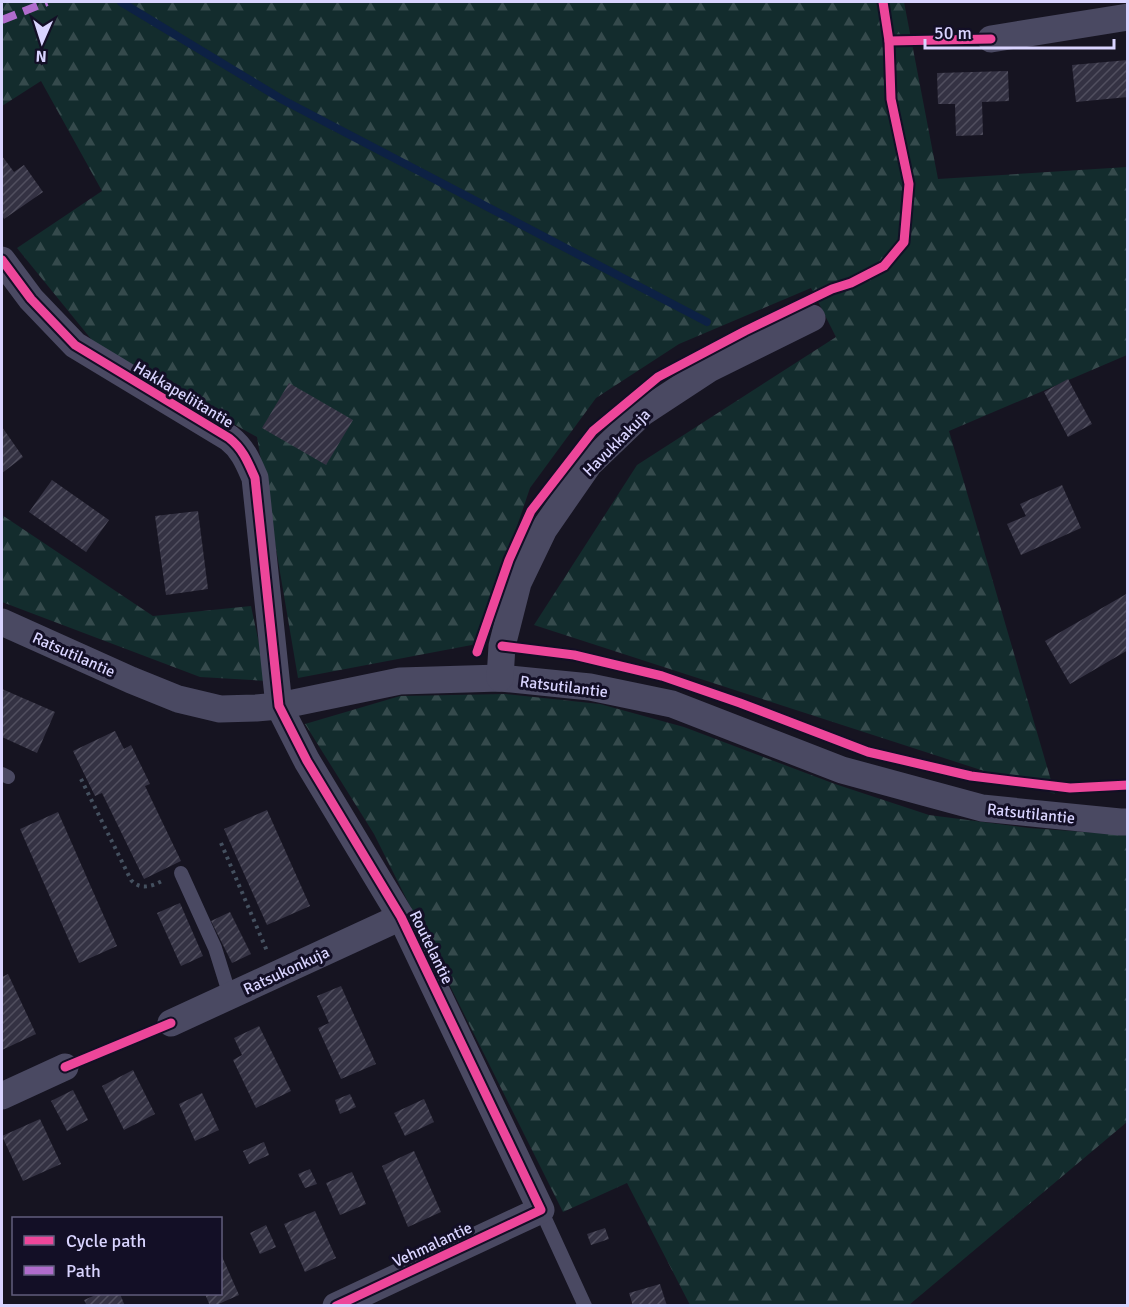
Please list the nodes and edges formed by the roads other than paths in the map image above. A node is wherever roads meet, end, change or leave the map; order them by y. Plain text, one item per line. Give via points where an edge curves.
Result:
1 (1128, 17) edge
2 (991, 39) dead end
3 (2, 260) edge
4 (812, 318) dead end
5 (2, 622) edge
6 (500, 678) junction
7 (279, 706) junction
8 (1128, 822) edge
9 (181, 873) road end
10 (401, 917) junction
11 (230, 996) junction
12 (171, 1023) dead end
13 (65, 1067) dead end
14 (2, 1096) edge
15 (540, 1210) junction
16 (336, 1305) edge
17 (585, 1305) edge

1 - 2 street
3 - 7 street, Hakkapeliitantie via 31,299 75,345 239,445 255,478
4 - 6 street, Havukkakuja via 709,369 642,412 589,464 544,529 518,583 502,646
5 - 7 street, Ratsutilantie via 178,699 220,709
6 - 7 street, Ratsutilantie via 400,681
6 - 8 street, Ratsutilantie via 590,687 672,704 842,770 982,808
7 - 10 street, Routelantie via 307,761
9 - 11 lane via 215,948
10 - 11 street, Ratsukonkuja
10 - 15 street, Routelantie
11 - 12 street, Ratsukonkuja
13 - 14 street
15 - 16 street, Vehmalantie
15 - 17 lane, Routelantie

